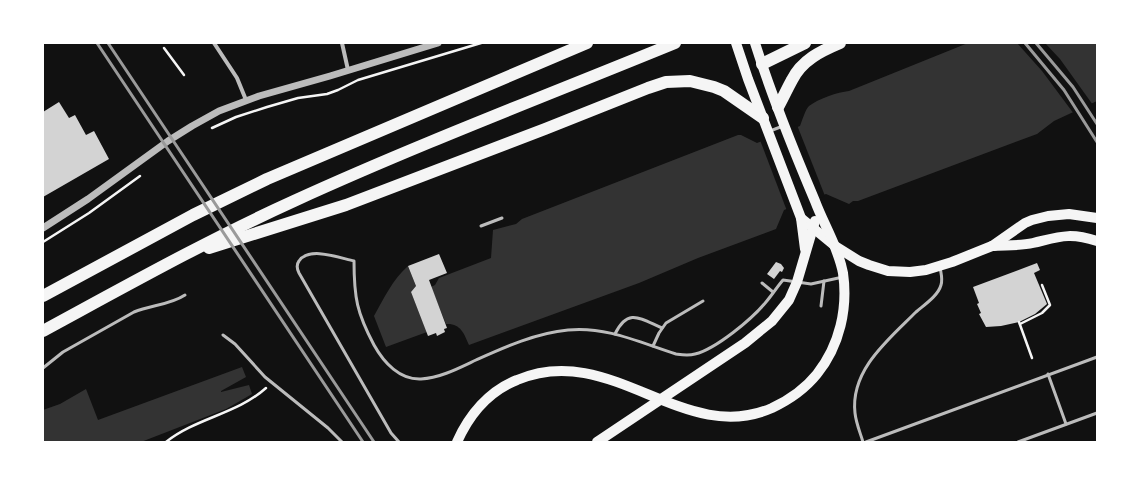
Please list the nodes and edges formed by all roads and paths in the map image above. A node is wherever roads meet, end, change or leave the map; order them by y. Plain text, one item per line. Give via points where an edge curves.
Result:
1 (214, 43) edge
2 (342, 43) edge
3 (438, 43) edge
4 (481, 43) edge
5 (587, 43) edge
6 (675, 43) edge
7 (805, 43) edge
8 (840, 43) edge
9 (756, 45) edge
10 (164, 48) dead end
11 (737, 48) edge
12 (762, 64) junction
13 (348, 70) junction
14 (184, 75) dead end
15 (246, 100) junction
16 (778, 108) junction
17 (763, 118) junction
18 (785, 127) junction
19 (210, 129) dead end
20 (769, 134) junction
21 (141, 175) dead end
22 (816, 206) junction
23 (799, 213) junction
24 (502, 218) dead end
25 (1097, 218) edge
26 (482, 226) dead end
27 (813, 227) junction
28 (43, 228) edge
29 (1097, 241) edge
30 (43, 242) edge
31 (835, 246) junction
32 (992, 246) junction
33 (805, 253) junction
34 (175, 259) junction
35 (940, 266) junction
36 (843, 277) junction
37 (824, 281) junction
38 (798, 282) junction
39 (762, 283) dead end
40 (1042, 285) dead end
41 (774, 292) junction
42 (185, 295) dead end
43 (43, 296) edge
44 (703, 301) dead end
45 (821, 306) dead end
46 (662, 328) junction
47 (43, 331) edge
48 (615, 334) junction
49 (223, 335) dead end
50 (653, 346) junction
51 (1097, 357) edge
52 (1032, 358) dead end
53 (43, 368) edge
54 (1048, 374) junction
55 (266, 388) dead end
56 (1097, 413) edge
57 (1066, 424) junction
58 (166, 442) edge
59 (342, 442) edge
60 (399, 442) edge
61 (457, 442) edge
62 (597, 442) edge
63 (865, 442) edge
64 (1018, 442) edge

1 - 15 street via 237,78
2 - 13 street
3 - 13 street
4 - 19 path via 358,80 327,94 298,98 267,107
5 - 43 highway via 267,179
6 - 34 highway via 344,178
7 - 12 highway
8 - 16 highway via 814,56 800,68
9 - 12 main road
10 - 14 path
11 - 17 main road
12 - 16 main road
13 - 15 street
15 - 28 street via 181,132
16 - 18 main road
17 - 20 main road
17 - 34 highway via 724,91 697,82 681,81 656,85 346,205
18 - 20 lane
18 - 22 main road
20 - 23 main road
21 - 30 path via 99,207
22 - 27 main road
22 - 31 main road
23 - 27 main road
23 - 33 main road
24 - 26 lane
25 - 32 main road via 1069,214 1040,218 1025,223
27 - 31 main road
27 - 33 main road
29 - 32 main road via 1078,236 1065,236 1032,243
31 - 35 main road via 859,261 888,270 918,272
31 - 36 main road
32 - 35 main road
33 - 38 main road
34 - 47 highway
35 - 63 lane via 942,280 937,293 886,341 863,373 854,404 856,422
36 - 37 lane
36 - 61 main road via 845,291 841,325 828,360 797,393 766,410 740,416 704,414 610,379 577,371 555,371 534,374 511,382 492,395 467,423
37 - 38 lane via 811,284
37 - 45 lane
38 - 41 lane via 783,280
38 - 62 main road via 785,305 766,328
39 - 41 lane
40 - 52 path via 1050,305 1042,313 1019,323
41 - 50 lane via 743,324 701,352 683,355
42 - 53 lane via 134,312 63,352
44 - 46 lane via 671,319
46 - 48 lane via 631,317 621,323
46 - 50 lane
48 - 50 lane
48 - 60 lane via 594,329 554,332 508,346 439,375 421,379 406,376 383,360 358,312 354,261 318,253 305,256 297,264 299,273 386,424
49 - 59 lane via 264,377
51 - 54 lane
54 - 57 lane
54 - 63 lane
55 - 58 path via 240,406 189,428
56 - 57 lane
57 - 64 lane

